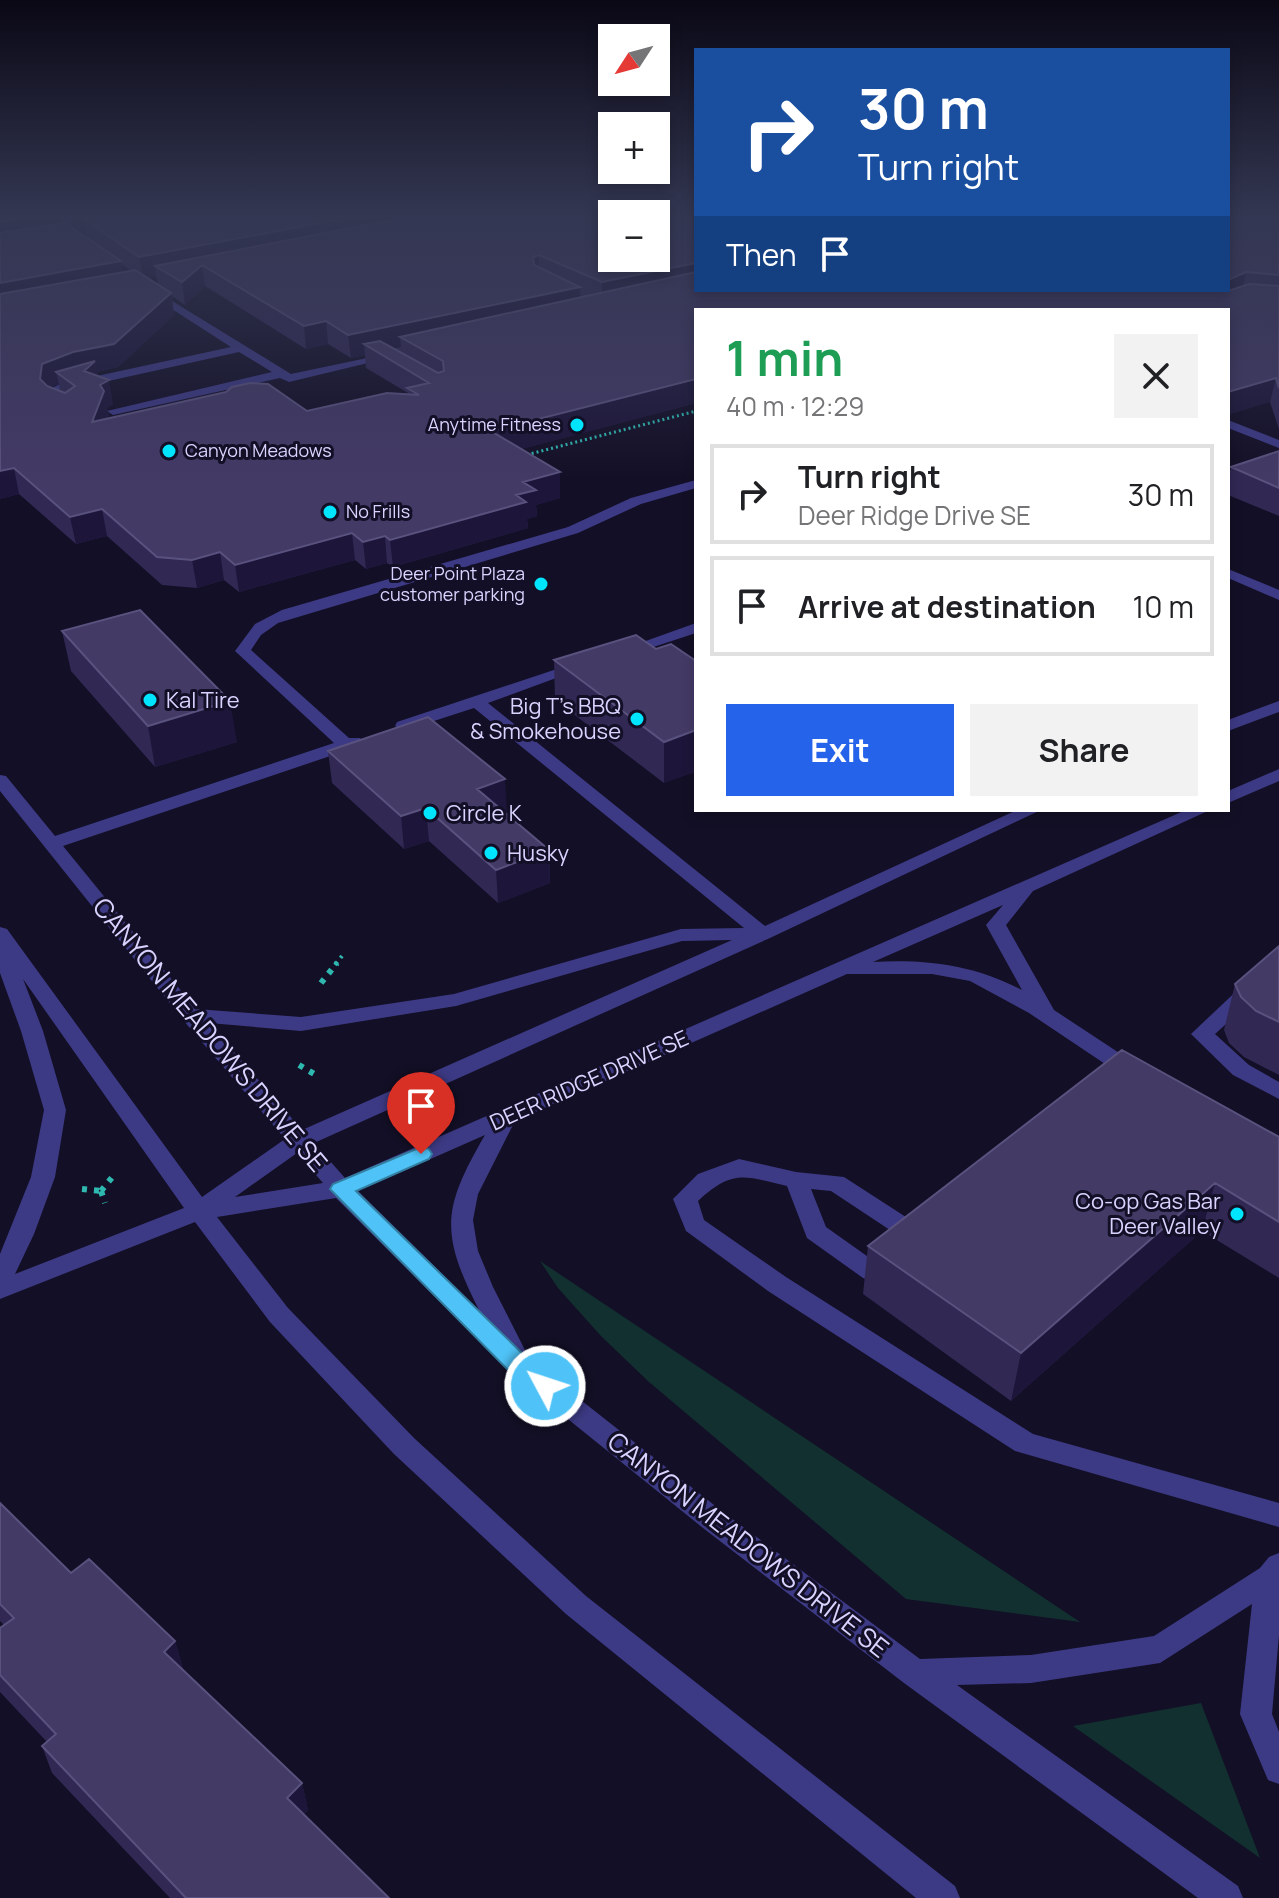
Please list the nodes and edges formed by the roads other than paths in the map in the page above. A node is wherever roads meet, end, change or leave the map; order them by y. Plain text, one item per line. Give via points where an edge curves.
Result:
1 (168, 303) edge
2 (240, 348) junction
3 (401, 361) edge
4 (281, 374) junction
5 (71, 411) edge
6 (113, 411) dead end
7 (1230, 425) edge
8 (1279, 444) edge
9 (694, 485) edge
10 (1230, 574) edge
11 (1279, 596) edge
12 (694, 629) edge
13 (476, 701) junction
14 (1279, 706) edge
15 (1230, 725) edge
16 (346, 745) junction
17 (1279, 774) edge
18 (0, 780) edge
19 (1230, 797) edge
20 (1028, 812) edge
21 (1196, 812) edge
22 (51, 844) junction
23 (1029, 886) junction
24 (0, 933) edge
25 (763, 934) junction
26 (0, 946) edge
27 (1279, 966) edge
28 (837, 972) junction
29 (1045, 1013) junction
30 (190, 1015) junction
31 (1158, 1087) edge
32 (1279, 1092) edge
33 (506, 1117) junction
34 (299, 1140) junction
35 (796, 1180) junction
36 (341, 1189) junction
37 (199, 1211) junction
38 (917, 1236) edge
39 (872, 1272) edge
40 (0, 1279) edge
41 (0, 1290) edge
42 (521, 1367) junction
43 (1279, 1515) edge
44 (1274, 1571) edge
45 (915, 1673) junction
46 (1279, 1769) edge
47 (943, 1898) edge
48 (1226, 1898) edge

1 - 2 street
2 - 4 street
2 - 5 street via 54,392 51,398 57,405
3 - 4 street via 385,358 289,378
4 - 6 street
7 - 8 street
9 - 16 street via 636,501 573,530 264,623 243,651
10 - 11 street
12 - 13 street
13 - 16 street
13 - 25 street
14 - 15 street
16 - 22 street
17 - 19 street
18 - 22 street, CANYON MEADOWS DRIVE SE
20 - 25 street
21 - 23 street, DEER RIDGE DRIVE SE
22 - 30 street, CANYON MEADOWS DRIVE SE
23 - 28 street, DEER RIDGE DRIVE SE
23 - 29 street via 996,925
24 - 37 street
25 - 30 street via 681,935 456,1000 301,1024
25 - 34 street
26 - 40 street via 55,1110 43,1177
27 - 32 street via 1202,1034 1241,1070
28 - 29 street via 905,966 976,976
28 - 33 street, DEER RIDGE DRIVE SE
29 - 31 street
30 - 34 street, CANYON MEADOWS DRIVE SE
33 - 36 street, DEER RIDGE DRIVE SE
33 - 42 street via 476,1172 460,1223 473,1270
34 - 36 street, CANYON MEADOWS DRIVE SE
34 - 37 street
35 - 38 street via 836,1183
35 - 39 street via 816,1232
35 - 43 street via 739,1167 706,1180 685,1199 694,1225 1025,1443
36 - 37 street, DEER RIDGE DRIVE SE
36 - 42 street, CANYON MEADOWS DRIVE SE
37 - 41 street
37 - 47 street via 289,1326 404,1446 564,1595
42 - 45 street, CANYON MEADOWS DRIVE SE
44 - 45 street via 1160,1649 1031,1669
44 - 46 street via 1256,1714
45 - 48 street, CANYON MEADOWS DRIVE SE

